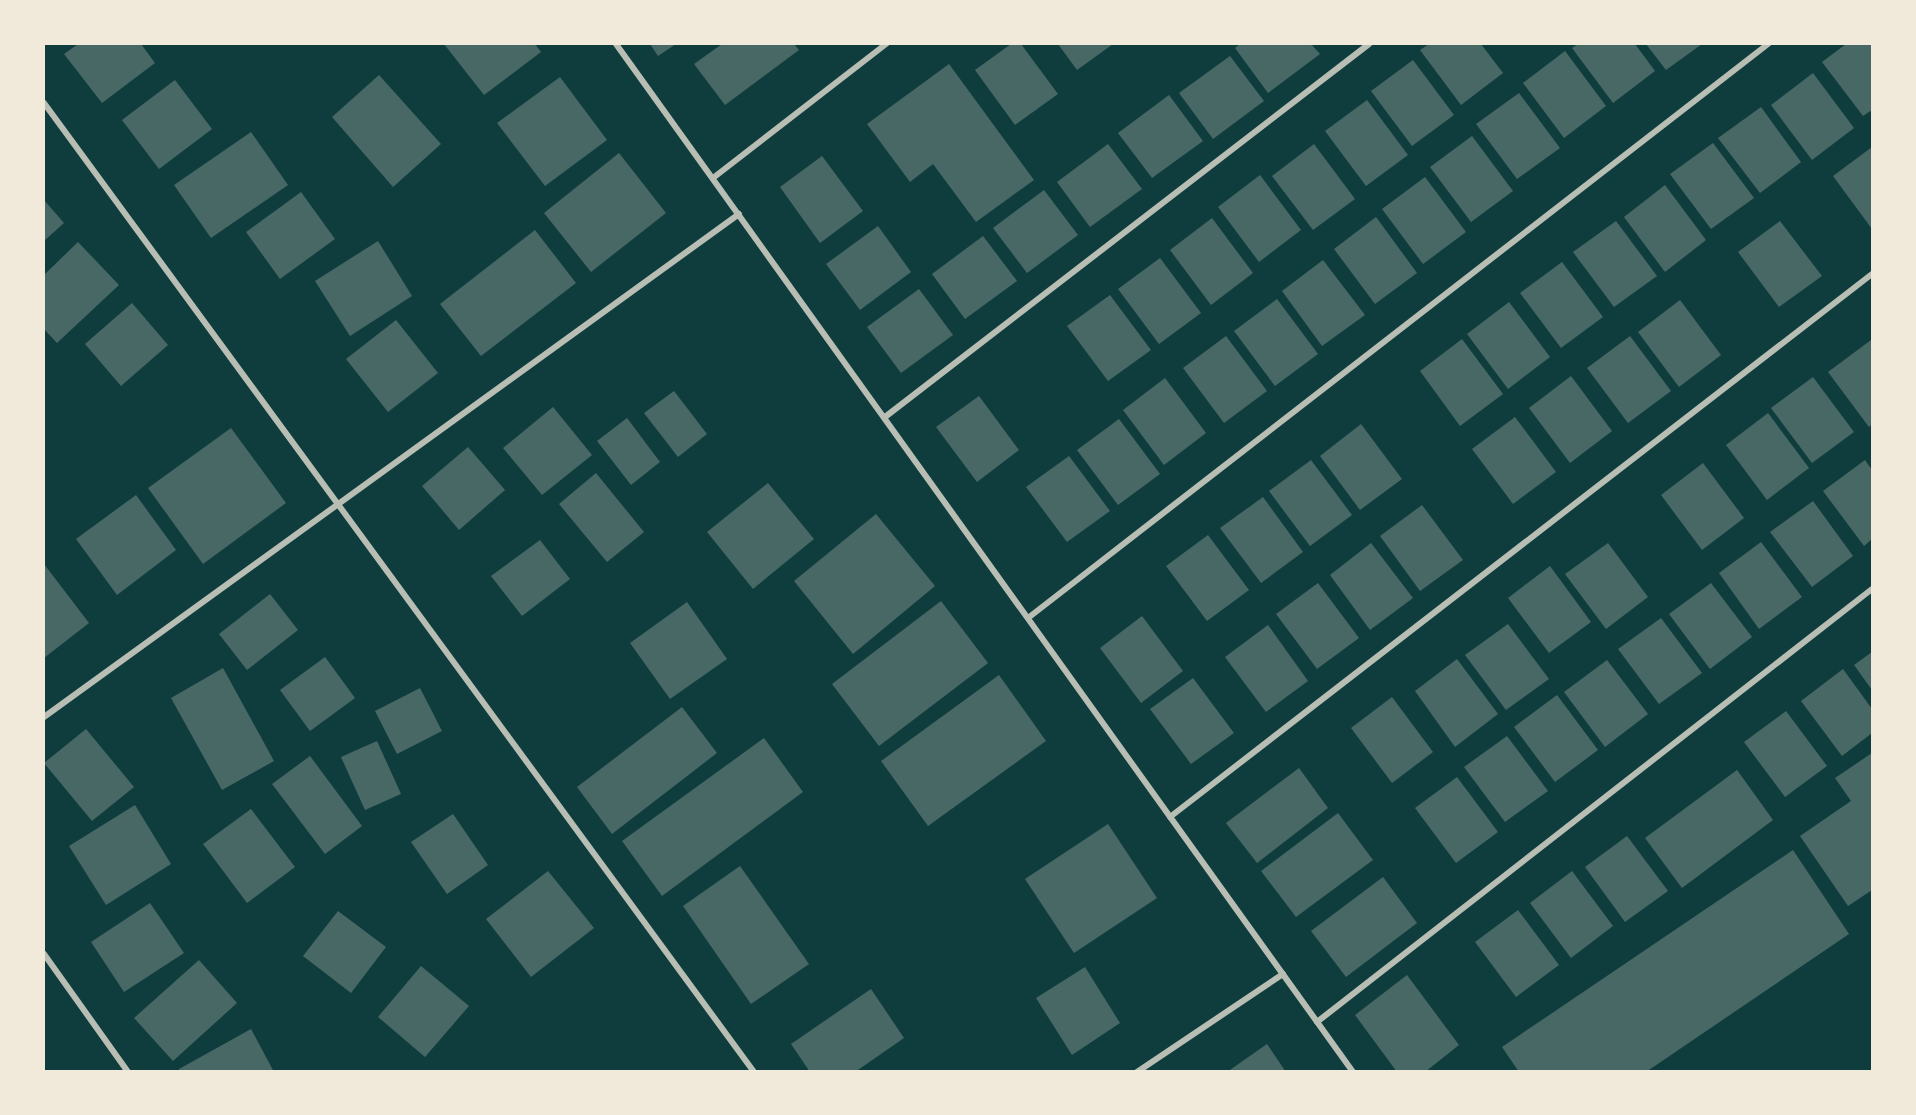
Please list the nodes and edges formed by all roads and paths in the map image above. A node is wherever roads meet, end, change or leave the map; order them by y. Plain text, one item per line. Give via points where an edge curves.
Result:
1 (616, 44) edge
2 (886, 44) edge
3 (1369, 44) edge
4 (1768, 44) edge
5 (44, 103) edge
6 (713, 178) junction
7 (739, 214) junction
8 (1872, 274) edge
9 (885, 417) junction
10 (338, 504) junction
11 (1872, 589) edge
12 (1028, 618) junction
13 (44, 717) edge
14 (1170, 817) junction
15 (44, 954) edge
16 (1283, 974) junction
17 (1317, 1022) junction
18 (128, 1071) edge
19 (754, 1071) edge
20 (1137, 1071) edge
21 (1353, 1071) edge

1 - 6 street
2 - 6 street
3 - 9 street
4 - 12 street
5 - 10 street
6 - 7 street
7 - 9 street
7 - 10 street
8 - 14 street
9 - 12 street
10 - 13 street
10 - 19 street
11 - 17 street
12 - 14 street
14 - 16 street
15 - 18 street
16 - 17 street
16 - 20 street
17 - 21 street

